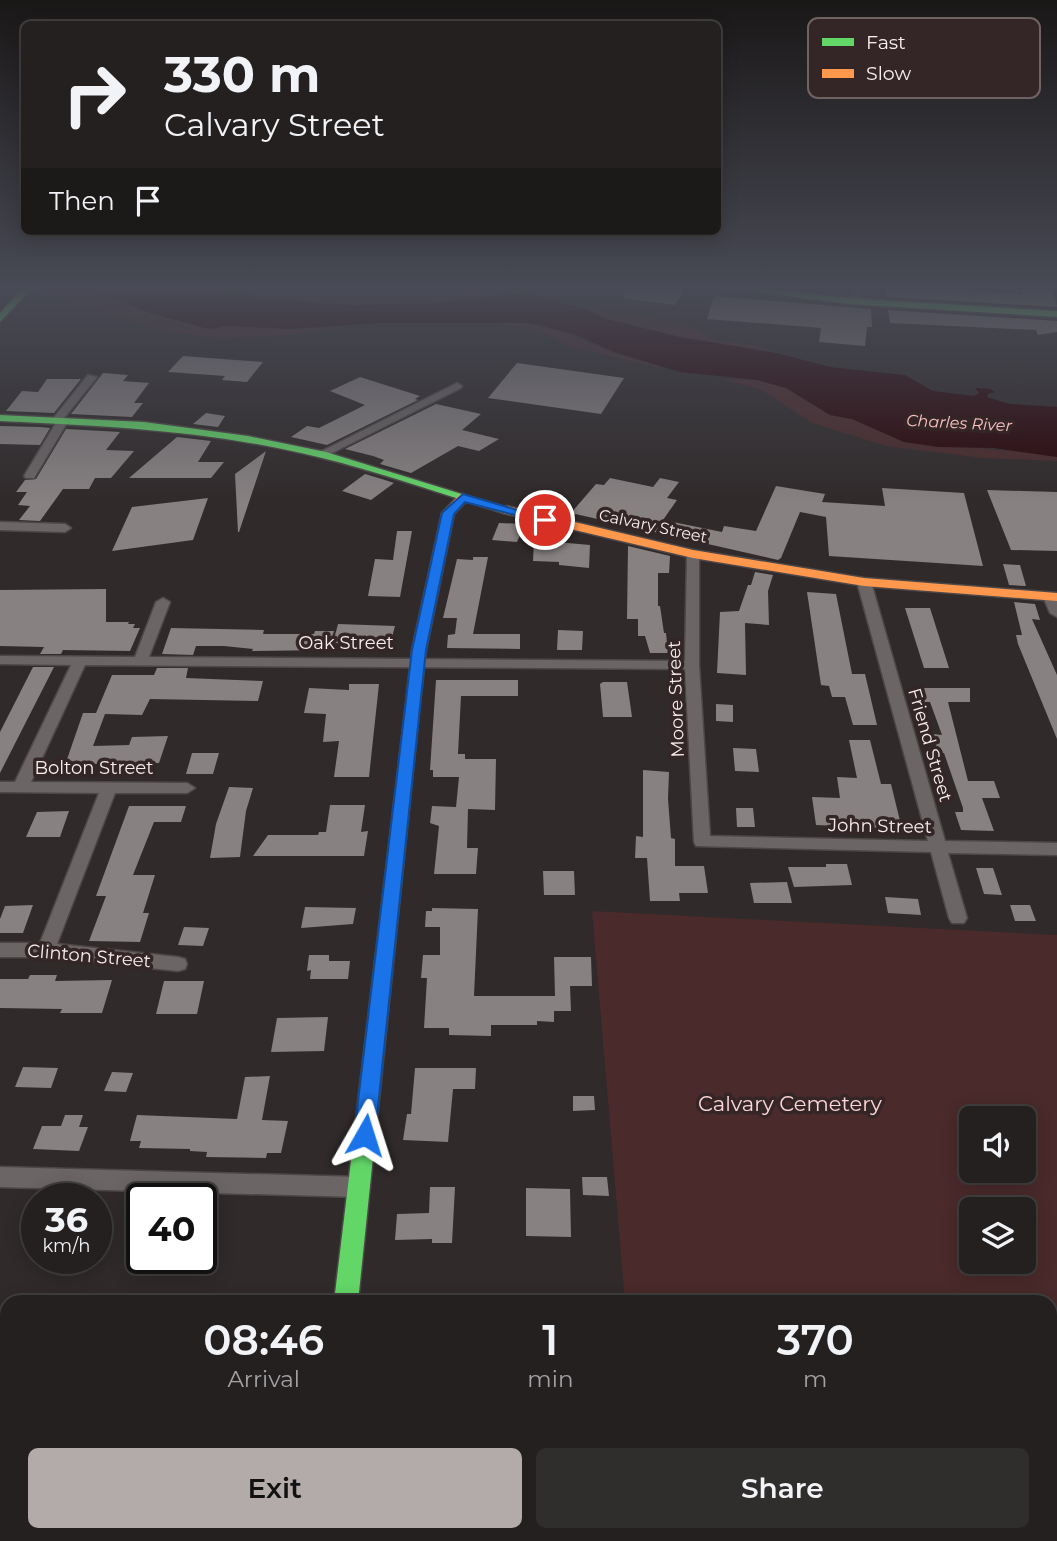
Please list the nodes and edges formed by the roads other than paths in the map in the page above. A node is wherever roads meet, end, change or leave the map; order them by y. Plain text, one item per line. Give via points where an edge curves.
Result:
1 (92, 377) dead end
2 (457, 386) dead end
3 (0, 418) edge
4 (60, 420) junction
5 (322, 454) junction
6 (30, 476) dead end
7 (463, 498) junction
8 (0, 526) edge
9 (65, 528) dead end
10 (693, 554) junction
11 (864, 582) junction
12 (1053, 597) edge
13 (163, 602) dead end
14 (1057, 613) edge
15 (0, 660) edge
16 (80, 660) junction
17 (140, 661) junction
18 (417, 663) junction
19 (692, 665) junction
20 (0, 787) edge
21 (21, 787) junction
22 (109, 787) junction
23 (187, 788) dead end
24 (702, 842) joint
25 (939, 846) junction
26 (1057, 849) edge
27 (958, 918) dead end
28 (0, 950) edge
29 (46, 950) junction
30 (178, 964) dead end
31 (0, 1177) edge
32 (359, 1187) junction
33 (347, 1295) edge

1 - 4 street
2 - 5 street
3 - 4 street, Calvary Street
4 - 5 street, Calvary Street via 194,431
4 - 6 street
5 - 7 street, Calvary Street
7 - 10 street, Calvary Street
7 - 18 street via 448,513
8 - 9 street
10 - 11 street, Calvary Street
10 - 19 street, Moore Street
11 - 12 street, Calvary Street
11 - 25 street, Friend Street
12 - 14 street
13 - 17 street
15 - 16 street, Oak Street
16 - 17 street, Oak Street
16 - 21 street
17 - 18 street, Oak Street
18 - 19 street, Oak Street
18 - 32 street
19 - 24 street, Moore Street
20 - 21 street, Bolton Street
21 - 22 street, Bolton Street
22 - 23 street, Bolton Street
22 - 29 street
24 - 25 street, John Street
25 - 26 street, John Street
25 - 27 street, Friend Street
28 - 29 street, Clinton Street
29 - 30 street, Clinton Street
31 - 32 street
32 - 33 street

